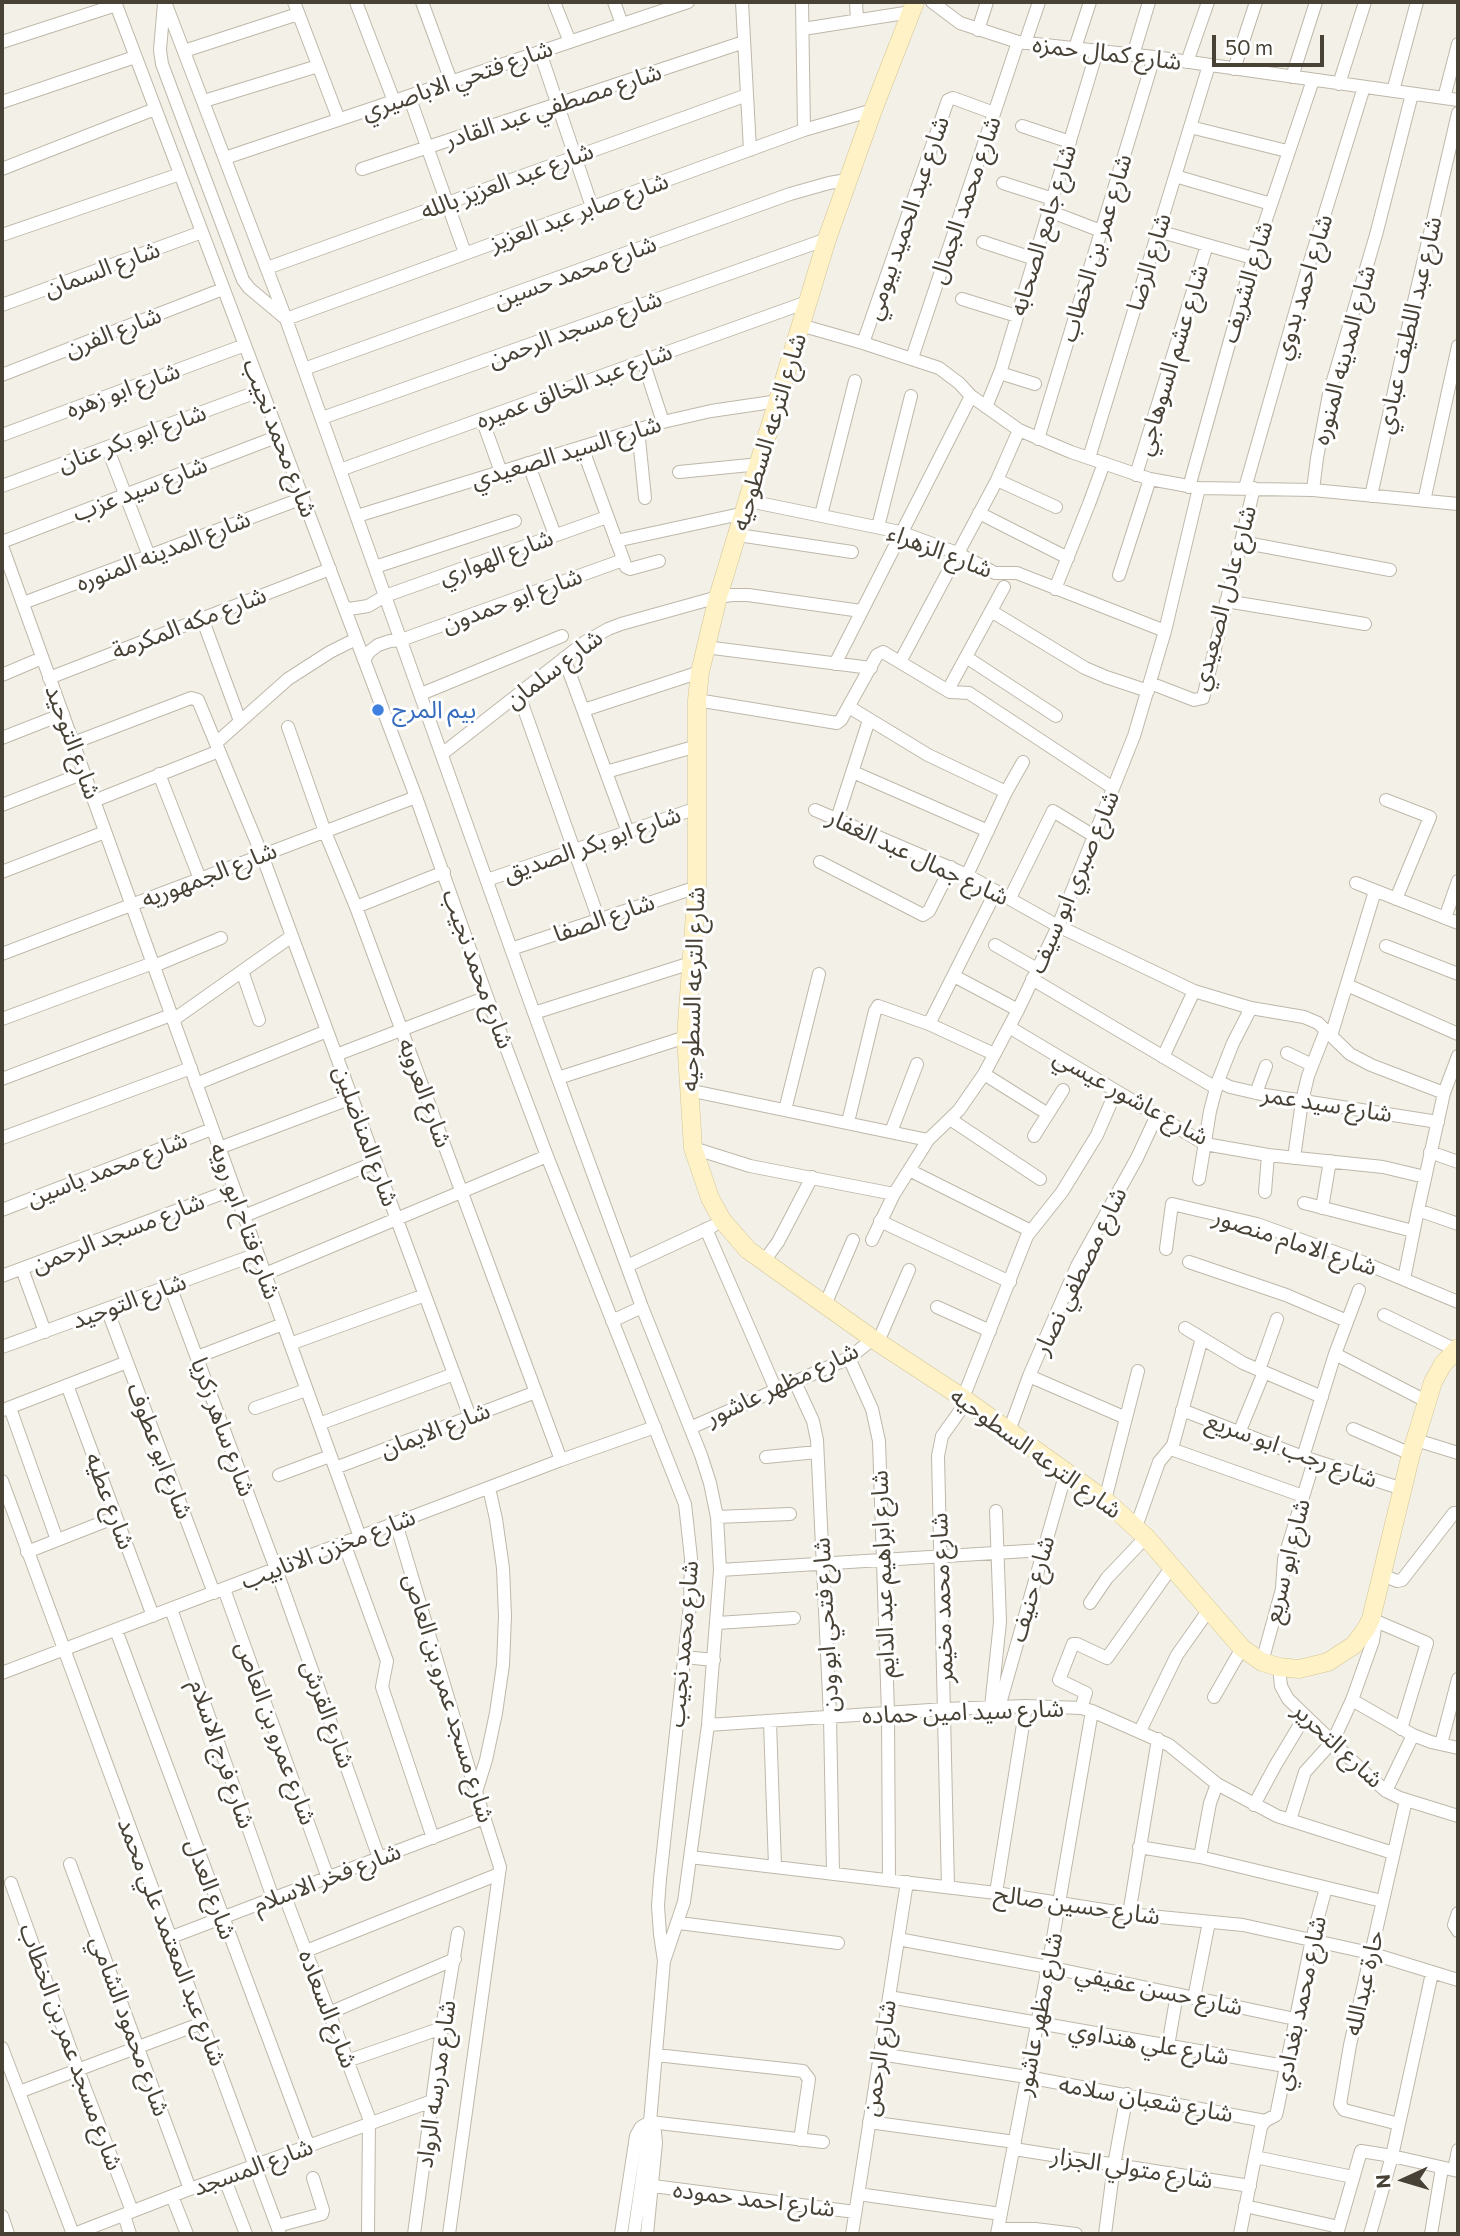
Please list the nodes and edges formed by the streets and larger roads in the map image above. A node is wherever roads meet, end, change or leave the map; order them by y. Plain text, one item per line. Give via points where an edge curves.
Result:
1 (165, 2) edge
2 (356, 2) edge
3 (422, 2) edge
4 (554, 2) edge
5 (614, 2) edge
6 (742, 2) edge
7 (802, 2) edge
8 (856, 2) edge
9 (932, 2) edge
10 (987, 2) edge
11 (1039, 2) edge
12 (1090, 2) edge
13 (1149, 2) edge
14 (1208, 2) edge
15 (1256, 2) edge
16 (1316, 2) edge
17 (1365, 2) edge
18 (1417, 2) edge
19 (115, 3) edge
20 (680, 3) edge
21 (913, 7) edge
22 (296, 8) edge
23 (857, 20) junction
24 (622, 24) junction
25 (803, 29) junction
26 (978, 30) junction
27 (2, 42) edge
28 (570, 42) junction
29 (744, 42) junction
30 (1022, 42) junction
31 (1458, 44) edge
32 (1075, 48) junction
33 (184, 51) junction
34 (1097, 51) junction
35 (540, 52) junction
36 (1132, 55) junction
37 (135, 57) junction
38 (1154, 57) junction
39 (1187, 62) junction
40 (1209, 65) junction
41 (318, 66) junction
42 (1234, 69) junction
43 (1292, 77) junction
44 (1313, 80) junction
45 (452, 81) junction
46 (1339, 84) junction
47 (1364, 87) junction
48 (1393, 91) junction
49 (1412, 94) junction
50 (747, 95) junction
51 (409, 96) junction
52 (1444, 98) junction
53 (1458, 100) edge
54 (204, 101) junction
55 (394, 101) junction
56 (2, 102) edge
57 (557, 104) junction
58 (155, 109) junction
59 (873, 110) junction
60 (994, 113) junction
61 (1458, 113) edge
62 (339, 120) junction
63 (1022, 126) dead end
64 (1190, 127) junction
65 (804, 130) junction
66 (1070, 142) junction
67 (427, 148) junction
68 (750, 150) junction
69 (1287, 151) junction
70 (575, 157) junction
71 (225, 158) junction
72 (2, 169) edge
73 (362, 169) dead end
74 (180, 174) junction
75 (1175, 176) junction
76 (847, 180) junction
77 (1003, 183) dead end
78 (447, 203) junction
79 (1270, 204) junction
80 (1051, 205) junction
81 (592, 207) junction
82 (1101, 231) junction
83 (1158, 231) junction
84 (202, 232) junction
85 (2, 235) edge
86 (827, 239) junction
87 (983, 242) dead end
88 (1207, 245) junction
89 (466, 253) junction
90 (1253, 258) junction
91 (1035, 259) junction
92 (267, 268) junction
93 (223, 289) junction
94 (962, 299) dead end
95 (807, 302) junction
96 (2, 305) edge
97 (1017, 316) junction
98 (286, 318) junction
99 (800, 325) junction
100 (863, 343) junction
101 (245, 345) junction
102 (1458, 346) edge
103 (912, 358) junction
104 (643, 361) junction
105 (304, 369) junction
106 (1000, 373) junction
107 (2, 374) edge
108 (855, 381) dead end
109 (1035, 384) dead end
110 (262, 390) junction
111 (911, 396) dead end
112 (971, 396) junction
113 (779, 401) junction
114 (986, 407) junction
115 (322, 418) junction
116 (482, 419) junction
117 (663, 422) junction
118 (638, 429) junction
119 (1019, 430) junction
120 (2, 435) edge
121 (279, 436) junction
122 (1038, 439) junction
123 (107, 447) junction
124 (582, 447) junction
125 (1089, 458) junction
126 (528, 463) junction
127 (1104, 463) junction
128 (760, 464) junction
129 (340, 470) junction
130 (501, 472) junction
131 (679, 472) dead end
132 (1136, 475) junction
133 (1150, 479) junction
134 (997, 480) junction
135 (2, 486) edge
136 (1194, 487) junction
137 (1250, 488) junction
138 (1313, 490) junction
139 (125, 494) junction
140 (1371, 496) junction
141 (303, 498) junction
142 (645, 498) dead end
143 (1424, 501) junction
144 (1458, 504) edge
145 (747, 507) junction
146 (1056, 507) dead end
147 (979, 513) junction
148 (821, 515) junction
149 (357, 516) junction
150 (607, 517) junction
151 (515, 521) dead end
152 (878, 527) junction
153 (900, 532) junction
154 (738, 535) junction
155 (555, 536) junction
156 (616, 541) junction
157 (1241, 542) junction
158 (2, 544) edge
159 (852, 552) dead end
160 (957, 553) junction
161 (149, 556) junction
162 (1068, 558) junction
163 (623, 560) junction
164 (659, 561) dead end
165 (375, 567) junction
166 (330, 569) junction
167 (1390, 570) dead end
168 (6, 571) edge
169 (1119, 575) dead end
170 (1004, 587) dead end
171 (1055, 589) junction
172 (385, 596) junction
173 (718, 597) junction
174 (1226, 601) junction
175 (23, 603) junction
176 (344, 606) junction
177 (861, 611) junction
178 (991, 611) junction
179 (202, 618) junction
180 (1365, 624) dead end
181 (1164, 631) junction
182 (562, 636) dead end
183 (356, 639) junction
184 (401, 640) junction
185 (705, 647) junction
186 (966, 657) junction
187 (565, 658) junction
188 (42, 659) junction
189 (364, 660) junction
190 (900, 662) junction
191 (835, 664) junction
192 (871, 668) junction
193 (700, 672) junction
194 (2, 675) edge
195 (50, 678) junction
196 (1149, 687) junction
197 (948, 690) junction
198 (421, 694) junction
199 (519, 695) junction
200 (697, 700) junction
201 (849, 706) junction
202 (584, 710) junction
203 (63, 714) junction
204 (1056, 716) dead end
205 (869, 720) junction
206 (240, 721) junction
207 (288, 727) dead end
208 (2, 738) edge
209 (73, 743) junction
210 (697, 746) junction
211 (217, 747) junction
212 (442, 754) junction
213 (1023, 762) dead end
214 (606, 772) junction
215 (853, 772) junction
216 (84, 773) junction
217 (159, 774) junction
218 (1113, 788) junction
219 (1006, 792) junction
220 (416, 797) junction
221 (1386, 800) dead end
222 (94, 801) junction
223 (2, 805) edge
224 (697, 808) junction
225 (816, 810) dead end
226 (837, 819) junction
227 (988, 831) junction
228 (105, 832) junction
229 (325, 832) junction
230 (628, 832) junction
231 (1094, 836) junction
232 (574, 850) junction
233 (262, 856) junction
234 (820, 862) dead end
235 (951, 867) junction
236 (2, 872) edge
237 (444, 872) junction
238 (967, 874) junction
239 (200, 879) junction
240 (487, 880) junction
241 (1458, 881) edge
242 (1356, 883) dead end
243 (697, 887) junction
244 (996, 891) junction
245 (1375, 891) junction
246 (1010, 898) junction
247 (1396, 899) junction
248 (131, 905) junction
249 (356, 908) junction
250 (1446, 918) junction
251 (599, 919) junction
252 (1458, 923) edge
253 (1058, 926) junction
254 (292, 936) junction
255 (222, 938) dead end
256 (995, 946) dead end
257 (1386, 946) dead end
258 (511, 949) junction
259 (2, 954) edge
260 (691, 963) junction
261 (153, 965) junction
262 (242, 971) junction
263 (819, 974) dead end
264 (1035, 974) junction
265 (1458, 974) edge
266 (954, 976) junction
267 (1347, 985) junction
268 (1194, 991) junction
269 (487, 997) junction
270 (1251, 1007) junction
271 (1018, 1010) junction
272 (534, 1013) junction
273 (172, 1017) junction
274 (2, 1019) edge
275 (259, 1020) dead end
276 (929, 1024) junction
277 (1009, 1027) junction
278 (402, 1030) junction
279 (327, 1031) junction
280 (1329, 1033) junction
281 (1458, 1034) edge
282 (686, 1037) junction
283 (1287, 1053) dead end
284 (994, 1054) junction
285 (336, 1055) junction
286 (1458, 1056) edge
287 (1163, 1057) junction
288 (917, 1064) dead end
289 (1312, 1065) junction
290 (1266, 1066) dead end
291 (191, 1068) junction
292 (984, 1074) junction
293 (558, 1078) junction
294 (2, 1079) edge
295 (196, 1084) junction
296 (1217, 1085) junction
297 (688, 1090) junction
298 (1062, 1090) dead end
299 (1116, 1091) junction
300 (1256, 1093) junction
301 (1444, 1093) junction
302 (352, 1098) junction
303 (1302, 1101) junction
304 (785, 1110) junction
305 (1048, 1114) junction
306 (1157, 1115) junction
307 (950, 1119) junction
308 (848, 1122) junction
309 (1437, 1122) junction
310 (212, 1129) junction
311 (891, 1132) junction
312 (1034, 1136) dead end
313 (2, 1138) edge
314 (928, 1140) junction
315 (1205, 1144) junction
316 (692, 1148) junction
317 (219, 1149) junction
318 (1430, 1152) junction
319 (1268, 1155) junction
320 (547, 1156) junction
321 (1294, 1158) junction
322 (1330, 1161) junction
323 (376, 1162) junction
324 (1458, 1162) edge
325 (909, 1170) junction
326 (812, 1177) junction
327 (1425, 1177) junction
328 (1040, 1179) dead end
329 (1199, 1180) dead end
330 (234, 1189) junction
331 (462, 1192) junction
332 (1265, 1192) dead end
333 (894, 1194) junction
334 (1304, 1203) dead end
335 (1322, 1208) junction
336 (2, 1210) edge
337 (1418, 1210) junction
338 (244, 1216) junction
339 (397, 1219) junction
340 (722, 1220) junction
341 (880, 1221) junction
342 (1458, 1224) edge
343 (706, 1229) junction
344 (1031, 1231) junction
345 (1413, 1231) junction
346 (853, 1240) dead end
347 (872, 1240) dead end
348 (1166, 1249) dead end
349 (257, 1254) junction
350 (764, 1261) junction
351 (1189, 1262) dead end
352 (627, 1266) junction
353 (22, 1269) junction
354 (909, 1270) dead end
355 (265, 1273) junction
356 (2, 1276) edge
357 (1405, 1279) junction
358 (1010, 1282) junction
359 (170, 1286) junction
360 (1359, 1290) dead end
361 (425, 1295) junction
362 (1458, 1302) edge
363 (825, 1305) junction
364 (642, 1307) junction
365 (937, 1307) dead end
366 (107, 1309) junction
367 (1384, 1315) dead end
368 (1277, 1319) dead end
369 (612, 1321) junction
370 (1347, 1321) junction
371 (283, 1324) junction
372 (1185, 1328) dead end
373 (990, 1331) junction
374 (45, 1332) junction
375 (1202, 1338) junction
376 (875, 1341) junction
377 (290, 1344) junction
378 (2, 1348) edge
379 (1457, 1349) edge
380 (1335, 1353) junction
381 (197, 1357) junction
382 (849, 1358) junction
383 (127, 1362) junction
384 (1138, 1371) dead end
385 (1261, 1371) junction
386 (454, 1374) junction
387 (1029, 1376) junction
388 (795, 1382) junction
389 (67, 1385) junction
390 (306, 1390) junction
391 (776, 1390) junction
392 (536, 1392) junction
393 (1322, 1397) junction
394 (965, 1399) junction
395 (1426, 1401) junction
396 (255, 1408) dead end
397 (6, 1409) edge
398 (1182, 1410) junction
399 (470, 1417) junction
400 (1126, 1418) junction
401 (319, 1424) junction
402 (655, 1427) junction
403 (690, 1428) junction
404 (1353, 1429) dead end
405 (1009, 1431) junction
406 (1239, 1433) junction
407 (1414, 1447) junction
408 (1171, 1449) junction
409 (817, 1452) junction
410 (1458, 1453) edge
411 (766, 1457) dead end
412 (1309, 1459) junction
413 (561, 1460) junction
414 (332, 1462) junction
415 (1066, 1472) junction
416 (279, 1475) dead end
417 (2, 1481) edge
418 (489, 1488) junction
419 (1403, 1489) junction
420 (1303, 1496) junction
421 (1105, 1500) junction
422 (996, 1511) dead end
423 (1454, 1513) dead end
424 (790, 1514) dead end
425 (116, 1517) junction
426 (717, 1517) junction
427 (397, 1523) junction
428 (1141, 1532) junction
429 (360, 1537) junction
430 (57, 1540) junction
431 (344, 1543) junction
432 (1043, 1550) junction
433 (998, 1551) junction
434 (27, 1552) junction
435 (939, 1555) junction
436 (882, 1559) junction
437 (823, 1563) junction
438 (1171, 1568) junction
439 (276, 1569) junction
440 (720, 1570) junction
441 (1382, 1574) junction
442 (219, 1591) junction
443 (1090, 1603) dead end
444 (171, 1609) junction
445 (1208, 1611) junction
446 (153, 1616) junction
447 (794, 1618) dead end
448 (1373, 1620) junction
449 (717, 1623) junction
450 (116, 1630) junction
451 (1242, 1648) junction
452 (63, 1651) junction
453 (684, 1657) junction
454 (714, 1660) junction
455 (1262, 1662) junction
456 (1279, 1667) junction
457 (2, 1673) edge
458 (1458, 1679) edge
459 (1214, 1697) dead end
460 (1352, 1700) junction
461 (1026, 1706) junction
462 (995, 1707) junction
463 (945, 1709) junction
464 (1086, 1709) junction
465 (888, 1713) junction
466 (1305, 1716) junction
467 (830, 1717) junction
468 (770, 1722) junction
469 (708, 1725) junction
470 (1401, 1729) junction
471 (1140, 1731) junction
472 (1413, 1735) junction
473 (1158, 1739) junction
474 (1333, 1741) junction
475 (1441, 1744) junction
476 (1458, 1748) edge
477 (1217, 1784) junction
478 (1386, 1791) junction
479 (475, 1792) junction
480 (1406, 1800) junction
481 (1254, 1805) junction
482 (1458, 1816) edge
483 (484, 1818) junction
484 (1290, 1820) junction
485 (433, 1838) junction
486 (1139, 1847) junction
487 (1393, 1853) junction
488 (690, 1857) junction
489 (1200, 1857) junction
490 (379, 1858) junction
491 (70, 1864) dead end
492 (775, 1866) junction
493 (833, 1873) junction
494 (499, 1874) junction
495 (328, 1878) junction
496 (888, 1880) junction
497 (907, 1882) junction
498 (10, 1883) dead end
499 (948, 1887) junction
500 (1326, 1888) junction
501 (996, 1893) junction
502 (279, 1896) junction
503 (1382, 1902) junction
504 (1060, 1903) junction
505 (1458, 1913) edge
506 (1129, 1914) junction
507 (222, 1918) junction
508 (1209, 1922) junction
509 (679, 1923) junction
510 (1458, 1931) edge
511 (458, 1933) dead end
512 (169, 1938) junction
513 (898, 1940) junction
514 (1312, 1940) junction
515 (838, 1943) dead end
516 (306, 1951) junction
517 (1370, 1953) junction
518 (455, 1959) junction
519 (664, 1961) junction
520 (1048, 1967) junction
521 (1432, 1973) junction
522 (1458, 1980) edge
523 (1177, 1994) junction
524 (889, 1997) junction
525 (1194, 1998) junction
526 (329, 2013) junction
527 (1295, 2019) junction
528 (202, 2023) junction
529 (1037, 2024) junction
530 (442, 2028) junction
531 (1168, 2046) junction
532 (138, 2047) junction
533 (2, 2048) edge
534 (880, 2054) junction
535 (656, 2055) junction
536 (347, 2061) junction
537 (1285, 2066) junction
538 (78, 2070) junction
539 (1027, 2077) junction
540 (19, 2092) junction
541 (1127, 2094) junction
542 (432, 2101) junction
543 (1265, 2121) junction
544 (650, 2122) junction
545 (869, 2122) junction
546 (1399, 2123) junction
547 (370, 2124) junction
548 (800, 2140) junction
549 (823, 2142) dead end
550 (1015, 2146) junction
551 (309, 2147) junction
552 (1458, 2150) edge
553 (1392, 2156) junction
554 (1255, 2157) junction
555 (1114, 2165) junction
556 (255, 2166) junction
557 (1452, 2170) edge
558 (224, 2177) junction
559 (1353, 2177) junction
560 (313, 2178) dead end
561 (653, 2186) junction
562 (1250, 2186) junction
563 (190, 2189) junction
564 (858, 2194) junction
565 (172, 2196) junction
566 (1245, 2206) junction
567 (855, 2212) junction
568 (128, 2213) junction
569 (1001, 2214) junction
570 (2, 2216) edge
571 (279, 2230) edge
572 (1338, 2231) edge
573 (998, 2232) edge
574 (8, 2234) edge
575 (74, 2234) edge
576 (130, 2234) edge
577 (187, 2234) edge
578 (246, 2234) edge
579 (368, 2234) edge
580 (414, 2234) edge
581 (449, 2234) edge
582 (621, 2234) edge
583 (634, 2234) edge
584 (647, 2234) edge
585 (852, 2234) edge
586 (1076, 2234) edge
587 (1105, 2234) edge
588 (1240, 2234) edge
589 (1370, 2234) edge
590 (1431, 2234) edge

1 - 33 street, شارع محمد نجيب
1 - 98 street via 162,64 239,268 246,284
2 - 55 street
3 - 45 street
4 - 28 street
5 - 24 street
6 - 29 street
7 - 25 street
8 - 23 street
9 - 26 street, شارع كمال حمزه
10 - 26 street
11 - 30 street, شارع محمد الجمال
12 - 32 street
13 - 36 street
14 - 39 street
15 - 42 street
16 - 43 street
17 - 46 street
18 - 48 street
19 - 27 street
19 - 37 street, شارع محمد نجيب
20 - 24 street, شارع فتحي الاباصيري
21 - 23 street
21 - 59 street, شارع الترعه السطوحيه
22 - 33 street
22 - 41 street
23 - 25 street
24 - 28 street, شارع فتحي الاباصيري
25 - 65 street
26 - 30 street, شارع كمال حمزه
28 - 35 street, شارع فتحي الاباصيري
29 - 50 street
29 - 57 street, شارع مصطفي عبد القادر
30 - 32 street, شارع كمال حمزه
30 - 60 street, شارع محمد الجمال
31 - 52 street
32 - 34 street, شارع كمال حمزه
33 - 54 street, شارع محمد نجيب
34 - 36 street, شارع كمال حمزه
34 - 66 street, شارع جامع الصحابه
35 - 45 street, شارع فتحي الاباصيري
35 - 57 street
36 - 38 street, شارع كمال حمزه
37 - 56 street
37 - 58 street, شارع محمد نجيب
38 - 39 street, شارع كمال حمزه
38 - 82 street, شارع عمر بن الخطاب
39 - 40 street, شارع كمال حمزه
40 - 42 street, شارع كمال حمزه
40 - 64 street, شارع الرضا
41 - 54 street
41 - 62 street
42 - 43 street, شارع كمال حمزه
43 - 44 street, شارع كمال حمزه
44 - 46 street, شارع كمال حمزه
44 - 69 street, شارع الشريف
45 - 51 street, شارع فتحي الاباصيري
46 - 47 street, شارع كمال حمزه
47 - 48 street, شارع كمال حمزه
47 - 137 street, شارع احمد بدوي via 1303,285
48 - 49 street, شارع كمال حمزه
49 - 52 street, شارع كمال حمزه
49 - 138 street, شارع المدينه المنوره via 1329,394
50 - 68 street
50 - 70 street, شارع عبد العزيز بالله
51 - 55 street, شارع فتحي الاباصيري
51 - 67 street
52 - 53 street, شارع كمال حمزه
54 - 71 street, شارع محمد نجيب
55 - 62 street, شارع فتحي الاباصيري
57 - 67 street, شارع مصطفي عبد القادر
57 - 70 street
58 - 72 street
58 - 74 street, شارع محمد نجيب
59 - 65 street, شارع صابر عبد العزيز
59 - 76 street, شارع الترعه السطوحيه
60 - 100 street, شارع عبد الحميد بيومي via 948,100
60 - 103 street, شارع محمد الجمال
61 - 140 street, شارع عبد اللطيف عبادي
62 - 71 street, شارع فتحي الاباصيري
63 - 66 street
64 - 69 street
64 - 75 street, شارع الرضا
65 - 68 street, شارع صابر عبد العزيز
66 - 80 street, شارع جامع الصحابه
67 - 73 street, شارع مصطفي عبد القادر
67 - 78 street
68 - 81 street, شارع صابر عبد العزيز
69 - 79 street, شارع الشريف
70 - 78 street, شارع عبد العزيز بالله
70 - 81 street
71 - 92 street, شارع محمد نجيب
74 - 84 street, شارع محمد نجيب
74 - 85 street
75 - 79 street
75 - 83 street, شارع الرضا
76 - 86 street, شارع الترعه السطوحيه
76 - 105 street, شارع محمد حسين via 790,194
77 - 80 street
78 - 89 street
78 - 92 street, شارع عبد العزيز بالله
79 - 90 street, شارع الشريف
80 - 82 street
80 - 91 street, شارع جامع الصحابه
81 - 89 street, شارع صابر عبد العزيز
82 - 122 street, شارع عمر بن الخطاب
83 - 88 street
83 - 125 street, شارع الرضا
84 - 93 street, شارع محمد نجيب
84 - 96 street, شارع السمان
86 - 95 street, شارع الترعه السطوحيه
86 - 115 street, شارع مسجد الرحمن
87 - 91 street
88 - 90 street
88 - 132 street, شارع عشم السوهاجي
89 - 98 street, شارع صابر عبد العزيز
90 - 136 street, شارع الشريف
91 - 97 street, شارع جامع الصحابه
92 - 98 street, شارع محمد نجيب
93 - 101 street, شارع محمد نجيب
93 - 107 street, شارع الفرن
94 - 97 street
95 - 99 street, شارع الترعه السطوحيه
95 - 104 street, شارع عبد الخالق عميره
97 - 106 street, شارع جامع الصحابه
98 - 105 street, شارع محمد نجيب
99 - 100 street
99 - 113 street, شارع الترعه السطوحيه
100 - 103 street
101 - 110 street, شارع محمد نجيب
101 - 120 street, شارع ابو زهره
102 - 143 street
103 - 112 street via 939,368
104 - 116 street, شارع عبد الخالق عميره
104 - 117 street
105 - 115 street, شارع محمد نجيب
106 - 109 street
106 - 114 street, شارع جامع الصحابه
108 - 148 street
110 - 121 street, شارع محمد نجيب
110 - 123 street, شارع ابو بكر عنان
111 - 152 street
112 - 114 street
112 - 153 street
113 - 117 street, شارع السيد الصعيدي
113 - 128 street, شارع الترعه السطوحيه
114 - 119 street
115 - 129 street, شارع محمد نجيب
116 - 129 street, شارع عبد الخالق عميره
116 - 130 street
117 - 118 street, شارع السيد الصعيدي
118 - 124 street, شارع السيد الصعيدي
118 - 142 street
119 - 122 street
119 - 134 street
121 - 139 street, شارع سيد عزب
121 - 141 street, شارع محمد نجيب
122 - 125 street
123 - 135 street, شارع ابو بكر عنان
123 - 139 street
124 - 126 street, شارع السيد الصعيدي
124 - 150 street
125 - 127 street
126 - 130 street, شارع السيد الصعيدي
126 - 155 street
127 - 132 street
127 - 162 street
128 - 131 street
128 - 145 street, شارع الترعه السطوحيه
129 - 149 street, شارع محمد نجيب
130 - 149 street, شارع السيد الصعيدي
132 - 133 street
133 - 136 street
133 - 169 street
134 - 146 street
134 - 147 street
136 - 137 street
136 - 181 street, شارع صبري ابو سيف
137 - 138 street
137 - 157 street, شارع عادل الصعيدي
138 - 140 street
139 - 158 street, شارع سيد عزب
139 - 161 street
140 - 143 street
141 - 161 street, شارع المدينه المنوره
141 - 166 street, شارع محمد نجيب
143 - 144 street
145 - 148 street, شارع الزهراء
145 - 154 street, شارع الترعه السطوحيه
145 - 156 street
147 - 160 street
147 - 162 street
148 - 152 street, شارع الزهراء
149 - 165 street, شارع محمد نجيب
150 - 155 street, شارع الهواري
150 - 156 street
151 - 165 street
152 - 153 street, شارع الزهراء
153 - 160 street, شارع الزهراء
153 - 177 street
154 - 159 street
154 - 173 street, شارع الترعه السطوحيه
155 - 172 street, شارع الهواري
156 - 163 street
157 - 167 street
157 - 174 street, شارع عادل الصعيدي
158 - 168 street, شارع التوحيد
160 - 171 street, شارع الزهراء via 995,573 1017,573
160 - 190 street
161 - 175 street, شارع المدينه المنوره
162 - 171 street
163 - 164 street via 629,569
163 - 184 street, شارع ابو حمدون
165 - 172 street, شارع محمد نجيب
166 - 176 street, شارع محمد نجيب
166 - 179 street, شارع مكه المكرمة
168 - 175 street, شارع التوحيد
170 - 178 street
171 - 181 street, شارع الزهراء
172 - 176 street, شارع الهواري via 368,606
172 - 184 street, شارع محمد نجيب
173 - 177 street, شارع سلمان via 748,595
173 - 185 street, شارع الترعه السطوحيه
173 - 187 street, شارع سلمان via 608,629
174 - 180 street
174 - 196 street, شارع عادل الصعيدي via 1203,698 1194,700
175 - 188 street, شارع التوحيد
176 - 183 street, شارع محمد نجيب
177 - 191 street
178 - 186 street
178 - 196 street via 1086,668
179 - 195 street, شارع مكه المكرمة
179 - 206 street
181 - 196 street, شارع صبري ابو سيف
182 - 198 street
183 - 189 street, شارع محمد نجيب
183 - 206 street via 308,664
184 - 189 street, شارع ابو حمدون via 378,645
184 - 198 street, شارع محمد نجيب
185 - 191 street
185 - 193 street, شارع الترعه السطوحيه
186 - 197 street
186 - 204 street
187 - 199 street, شارع سلمان
187 - 202 street
188 - 194 street
188 - 195 street, شارع التوحيد
189 - 220 street, شارع محمد نجيب
190 - 192 street via 881,652
190 - 197 street
191 - 192 street
192 - 201 street
193 - 200 street, شارع الترعه السطوحيه
193 - 202 street
195 - 203 street, شارع التوحيد
196 - 218 street, شارع صبري ابو سيف
197 - 218 street via 969,693
198 - 212 street, شارع محمد نجيب
199 - 212 street, شارع سلمان
199 - 232 street
200 - 201 street via 837,723
200 - 210 street, شارع الترعه السطوحيه
201 - 205 street
202 - 214 street
203 - 208 street
203 - 209 street, شارع التوحيد
205 - 215 street
205 - 219 street via 928,755
206 - 211 street
207 - 229 street, شارع العروبه
209 - 211 street, شارع المناضلين via 193,697
209 - 216 street, شارع التوحيد
210 - 214 street
210 - 224 street, شارع الترعه السطوحيه
211 - 217 street
211 - 233 street, شارع المناضلين
212 - 240 street, شارع محمد نجيب
213 - 219 street
214 - 230 street
215 - 226 street
215 - 227 street
216 - 222 street, شارع التوحيد
216 - 223 street
217 - 222 street
217 - 239 street
218 - 231 street, شارع صبري ابو سيف
219 - 227 street
220 - 229 street, شارع الجمهوريه
220 - 237 street, شارع محمد نجيب
221 - 247 street via 1430,817
222 - 228 street, شارع التوحيد
224 - 230 street, شارع ابو بكر الصديق
224 - 243 street, شارع الترعه السطوحيه
225 - 226 street, شارع جمال عبد الغفار
226 - 235 street, شارع جمال عبد الغفار
227 - 238 street
228 - 236 street
228 - 248 street, شارع التوحيد
229 - 233 street, شارع الجمهوريه
229 - 249 street, شارع العروبه
230 - 232 street, شارع ابو بكر الصديق
231 - 246 street via 1054,810
231 - 253 street, شارع صبري ابو سيف
232 - 240 street, شارع ابو بكر الصديق
232 - 251 street
233 - 239 street, شارع الجمهوريه
233 - 254 street, شارع المناضلين
234 - 235 street via 923,915
235 - 238 street, شارع جمال عبد الغفار
237 - 249 street
237 - 269 street, شارع محمد نجيب
238 - 244 street, شارع جمال عبد الغفار
239 - 248 street, شارع الجمهوريه
240 - 258 street, شارع محمد نجيب
241 - 250 street
242 - 245 street
243 - 251 street, شارع الصفا
243 - 260 street, شارع الترعه السطوحيه
244 - 246 street, شارع جمال عبد الغفار
244 - 266 street
245 - 247 street
245 - 267 street
246 - 253 street, شارع جمال عبد الغفار
247 - 250 street
248 - 259 street, شارع الجمهوريه
248 - 261 street, شارع فتاح ابو رويه
249 - 278 street, شارع العروبه
250 - 252 street
251 - 258 street, شارع الصفا
253 - 264 street, شارع صبري ابو سيف
253 - 268 street, شارع جمال عبد الغفار
254 - 262 street
254 - 279 street, شارع المناضلين
255 - 261 street
256 - 264 street, شارع سيد عمر
257 - 265 street
258 - 272 street, شارع محمد نجيب
260 - 272 street
260 - 282 street, شارع الترعه السطوحيه
261 - 273 street, شارع فتاح ابو رويه
261 - 274 street
262 - 273 street
262 - 275 street
263 - 304 street
264 - 271 street, شارع صبري ابو سيف
264 - 287 street, شارع سيد عمر
266 - 271 street
266 - 276 street
267 - 280 street
267 - 281 street
268 - 270 street, شارع جمال عبد الغفار
268 - 287 street
269 - 278 street
269 - 320 street, شارع محمد نجيب
270 - 280 street, شارع جمال عبد الغفار via 1304,1017
270 - 296 street
271 - 277 street, شارع صبري ابو سيف
272 - 293 street, شارع محمد نجيب
273 - 291 street, شارع فتاح ابو رويه
273 - 294 street
276 - 284 street
276 - 308 street via 883,1006 875,1009
277 - 284 street, شارع صبري ابو سيف
277 - 299 street, شارع عاشور عيسي
278 - 285 street
278 - 331 street, شارع العروبه
279 - 285 street, شارع المناضلين
279 - 295 street
280 - 289 street
280 - 301 street, شارع جمال عبد الغفار via 1350,1055
282 - 293 street
282 - 297 street, شارع الترعه السطوحيه
283 - 289 street
284 - 292 street, شارع صبري ابو سيف
285 - 302 street, شارع المناضلين
286 - 301 street
287 - 296 street, شارع سيد عمر
288 - 311 street
289 - 303 street
290 - 300 street
291 - 295 street, شارع فتاح ابو رويه
291 - 313 street
292 - 305 street
292 - 307 street, شارع صبري ابو سيف
293 - 352 street, شارع محمد نجيب
295 - 310 street, شارع فتاح ابو رويه
296 - 300 street, شارع سيد عمر
296 - 315 street
297 - 304 street
297 - 316 street, شارع الترعه السطوحيه
298 - 305 street
299 - 306 street, شارع عاشور عيسي
299 - 344 street, شارع محمد مخيمر via 1097,1135
300 - 303 street, شارع سيد عمر
301 - 309 street
302 - 317 street
302 - 323 street, شارع المناضلين
303 - 309 street, شارع سيد عمر
303 - 321 street
304 - 308 street
305 - 312 street
306 - 315 street, شارع عاشور عيسي
306 - 387 street, شارع مصطفي نصار via 1087,1246
307 - 314 street, شارع صبري ابو سيف
307 - 328 street
308 - 311 street
309 - 318 street
310 - 317 street, شارع فتاح ابو رويه
310 - 336 street, شارع محمد ياسين
311 - 314 street
314 - 325 street, شارع صبري ابو سيف
315 - 319 street, شارع عاشور عيسي
315 - 329 street
316 - 326 street via 750,1166
316 - 340 street, شارع الترعه السطوحيه
317 - 330 street, شارع فتاح ابو رويه
318 - 324 street
318 - 327 street
319 - 321 street, شارع عاشور عيسي
319 - 332 street
320 - 331 street
320 - 369 street, شارع محمد نجيب
321 - 322 street, شارع عاشور عيسي
322 - 327 street, شارع عاشور عيسي
322 - 335 street
323 - 338 street
323 - 339 street, شارع المناضلين
325 - 333 street, شارع صبري ابو سيف
325 - 344 street
326 - 333 street
326 - 350 street
327 - 337 street
330 - 338 street, شارع فتاح ابو رويه
330 - 353 street, شارع مسجد الرحمن
331 - 339 street
331 - 392 street, شارع العروبه
333 - 341 street, شارع صبري ابو سيف
334 - 335 street
335 - 345 street
337 - 342 street
337 - 345 street
338 - 349 street, شارع فتاح ابو رويه
339 - 355 street
339 - 361 street, شارع المناضلين
340 - 343 street
340 - 350 street, شارع الترعه السطوحيه
341 - 347 street, شارع صبري ابو سيف
341 - 358 street
343 - 352 street
343 - 391 street
344 - 358 street, شارع محمد مخيمر
345 - 357 street
346 - 363 street
348 - 357 street, شارع الامام منصور via 1172,1204 1256,1224
349 - 355 street, شارع فتاح ابو رويه
349 - 359 street, شارع التوحيد
350 - 363 street, شارع الترعه السطوحيه
351 - 370 street
352 - 364 street, شارع محمد نجيب
353 - 356 street, شارع مسجد الرحمن
353 - 374 street
354 - 376 street
355 - 371 street, شارع فتاح ابو رويه
357 - 362 street, شارع الامام منصور
358 - 373 street, شارع محمد مخيمر
359 - 366 street, شارع التوحيد
359 - 381 street, شارع ساهر زكريا
360 - 370 street, شارع ابو سريع
361 - 377 street
361 - 386 street, شارع المناضلين
363 - 376 street, شارع الترعه السطوحيه
364 - 369 street
364 - 403 street, شارع محمد نجيب
365 - 373 street
366 - 374 street, شارع التوحيد
366 - 383 street, شارع ابو عطوف
367 - 379 street
368 - 385 street
369 - 402 street, شارع محمد نجيب
370 - 380 street, شارع ابو سريع
371 - 377 street, شارع فتاح ابو رويه
371 - 381 street
372 - 375 street
373 - 394 street, شارع محمد مخيمر
374 - 378 street, شارع التوحيد
375 - 385 street
375 - 398 street
376 - 382 street, شارع مظهر عاشور
376 - 394 street, شارع الترعه السطوحيه
377 - 390 street, شارع فتاح ابو رويه
379 - 395 street, شارع الترعه السطوحيه via 1443,1364
380 - 393 street, شارع ابو سريع
380 - 395 street
381 - 439 street, شارع ساهر زكريا
382 - 388 street, شارع مظهر عاشور
382 - 436 street, شارع ابراهيم عبد الدايم via 878,1434
383 - 389 street
383 - 442 street, شارع ابو عطوف
384 - 400 street
385 - 393 street
385 - 406 street
386 - 399 street, شارع المناضلين
386 - 401 street
387 - 400 street
387 - 405 street, شارع مصطفي نصار
388 - 391 street, شارع مظهر عاشور
388 - 409 street, شارع فتحي ابو ودن via 813,1421
389 - 397 street
389 - 425 street, شارع عطيه
390 - 396 street
390 - 401 street, شارع فتاح ابو رويه
391 - 403 street, شارع مظهر عاشور
392 - 399 street, شارع الايمان
392 - 413 street, شارع العروبه
393 - 412 street, شارع ابو سريع
394 - 405 street, شارع الترعه السطوحيه
394 - 435 street, شارع محمد مخيمر via 939,1445
395 - 407 street, شارع الترعه السطوحيه
397 - 430 street
398 - 406 street, شارع رجب ابو سريع
398 - 408 street
399 - 414 street, شارع الايمان
400 - 421 street
401 - 414 street, شارع فتاح ابو رويه
402 - 413 street, شارع مخزن الانابيب
402 - 453 street, شارع محمد نجيب via 685,1504 690,1531 690,1605
403 - 426 street, شارع محمد نجيب
404 - 407 street
405 - 415 street, شارع الترعه السطوحيه
406 - 412 street, شارع رجب ابو سريع
407 - 410 street
407 - 419 street, شارع الترعه السطوحيه
408 - 420 street
408 - 428 street via 1160,1462
409 - 411 street
409 - 437 street, شارع فتحي ابو ودن
412 - 419 street, شارع رجب ابو سريع
412 - 420 street, شارع ابو سريع
413 - 418 street, شارع مخزن الانابيب
414 - 416 street, شارع الايمان
414 - 429 street, شارع فتاح ابو رويه
415 - 421 street, شارع الترعه السطوحيه
415 - 432 street, شارع حنيف
417 - 434 street
418 - 427 street, شارع مخزن الانابيب
418 - 479 street via 503,1568 503,1665 486,1760
419 - 441 street, شارع الترعه السطوحيه
420 - 455 street, شارع ابو سريع
421 - 428 street, شارع الترعه السطوحيه
422 - 433 street
423 - 441 street via 1402,1580
424 - 426 street
425 - 430 street
425 - 446 street, شارع عطيه
426 - 440 street, شارع محمد نجيب
427 - 429 street, شارع مخزن الانابيب
427 - 479 street, شارع مسجد عمرو بن العاص
428 - 438 street, شارع الترعه السطوحيه
428 - 443 street
429 - 431 street, شارع مخزن الانابيب
430 - 434 street
431 - 439 street, شارع مخزن الانابيب
431 - 485 street via 387,1661 382,1687
432 - 433 street
432 - 462 street, شارع حنيف
433 - 435 street
433 - 462 street
434 - 452 street
435 - 436 street
435 - 463 street, شارع محمد مخيمر
436 - 437 street
436 - 465 street, شارع ابراهيم عبد الدايم
437 - 440 street
437 - 467 street, شارع فتحي ابو ودن
438 - 445 street, شارع الترعه السطوحيه
438 - 464 street via 1107,1658 1073,1644 1059,1680 1086,1693
439 - 442 street, شارع مخزن الانابيب
439 - 490 street, شارع القرش
440 - 449 street, شارع محمد نجيب
441 - 448 street, شارع الترعه السطوحيه
442 - 444 street, شارع مخزن الانابيب
442 - 495 street, شارع عمرو بن العاص
444 - 446 street, شارع مخزن الانابيب
444 - 502 street, شارع فرج الاسلام
445 - 451 street, شارع الترعه السطوحيه
445 - 471 street via 1173,1662
446 - 450 street, شارع مخزن الانابيب
447 - 449 street
448 - 456 street, شارع الترعه السطوحيه via 1354,1645 1328,1662 1299,1669
448 - 460 street via 1373,1641
448 - 470 street via 1426,1642
449 - 454 street, شارع محمد نجيب
450 - 452 street, شارع مخزن الانابيب
450 - 507 street, شارع العدل
451 - 455 street, شارع الترعه السطوحيه
451 - 459 street
452 - 457 street, شارع مخزن الانابيب
452 - 512 street, شارع عبد المعتمد علي محمد
453 - 454 street
453 - 519 street, شارع محمد نجيب via 659,1892
454 - 469 street, شارع محمد نجيب
455 - 456 street, شارع الترعه السطوحيه
456 - 466 street, شارع التحرير via 1283,1691
458 - 475 street
460 - 470 street
460 - 474 street
461 - 462 street, شارع سيد امين حماده
461 - 464 street, شارع سيد امين حماده
461 - 501 street
462 - 463 street, شارع سيد امين حماده
463 - 465 street, شارع سيد امين حماده
463 - 499 street, شارع محمد مخيمر
464 - 471 street, شارع سيد امين حماده
464 - 504 street, شارع مظهر عاشور
465 - 467 street, شارع سيد امين حماده
465 - 496 street, شارع ابراهيم عبد الدايم
466 - 474 street, شارع التحرير
466 - 481 street
467 - 468 street, شارع سيد امين حماده
467 - 493 street, شارع فتحي ابو ودن
468 - 469 street, شارع سيد امين حماده
468 - 492 street
469 - 488 street, شارع محمد نجيب
470 - 472 street
471 - 473 street, شارع سيد امين حماده
472 - 475 street
472 - 478 street
473 - 477 street, شارع سيد امين حماده
473 - 486 street
474 - 478 street, شارع التحرير
474 - 484 street via 1307,1768
475 - 476 street
477 - 481 street, شارع سيد امين حماده
477 - 489 street
478 - 480 street, شارع التحرير
479 - 483 street, شارع مسجد عمرو بن العاص
480 - 482 street, شارع التحرير
480 - 487 street, حارة عبدالله
481 - 484 street, شارع سيد امين حماده
483 - 485 street, شارع فخر الاسلام
483 - 494 street, شارع مسجد عمرو بن العاص
484 - 487 street, شارع سيد امين حماده
485 - 490 street, شارع فخر الاسلام
486 - 489 street
486 - 506 street
487 - 503 street, حارة عبدالله
488 - 492 street, شارع حسين صالح
488 - 509 street, شارع محمد نجيب
489 - 500 street
490 - 495 street, شارع فخر الاسلام
491 - 532 street, شارع محمود الشامي
492 - 493 street, شارع حسين صالح
493 - 496 street, شارع حسين صالح
494 - 516 street
494 - 581 street
495 - 502 street, شارع فخر الاسلام
496 - 497 street, شارع حسين صالح
497 - 499 street, شارع حسين صالح
497 - 513 street, شارع الرحمن
498 - 538 street, شارع مسجد عمر بن الخطاب
499 - 501 street, شارع حسين صالح
500 - 503 street
500 - 514 street, شارع محمد بغدادي
501 - 504 street, شارع حسين صالح
502 - 507 street, شارع فخر الاسلام
502 - 516 street, شارع السعاده
503 - 517 street, حارة عبدالله
504 - 506 street, شارع حسين صالح
504 - 520 street, شارع مظهر عاشور
505 - 510 street via 1454,1925
506 - 508 street, شارع حسين صالح
507 - 512 street, شارع فخر الاسلام
507 - 551 street, شارع العدل
508 - 514 street, شارع حسين صالح
508 - 525 street
509 - 515 street
509 - 519 street, شارع محمد نجيب
511 - 518 street, شارع مدرسه الرواد
512 - 528 street, شارع عبد المعتمد علي محمد
513 - 520 street, شارع حسن عفيفي
513 - 524 street, شارع الرحمن
514 - 517 street, شارع حسين صالح
514 - 527 street, شارع محمد بغدادي
516 - 526 street, شارع السعاده
517 - 521 street, شارع حسين صالح
517 - 546 street, حارة عبدالله via 1340,2106
518 - 526 street
518 - 530 street, شارع مدرسه الرواد
519 - 535 street, شارع محمد نجيب
520 - 523 street, شارع حسن عفيفي
520 - 529 street, شارع مظهر عاشور
521 - 522 street, شارع حسين صالح
521 - 546 street
523 - 525 street, شارع حسن عفيفي
523 - 531 street
524 - 529 street, شارع علي هنداوي
524 - 534 street, شارع الرحمن
525 - 527 street, شارع حسن عفيفي
526 - 536 street, شارع السعاده
527 - 537 street, شارع محمد بغدادي
528 - 532 street
528 - 556 street, شارع عبد المعتمد علي محمد
529 - 531 street, شارع علي هنداوي
529 - 539 street, شارع مظهر عاشور
530 - 536 street
530 - 542 street, شارع مدرسه الرواد
531 - 537 street, شارع علي هنداوي
532 - 538 street
532 - 563 street, شارع محمود الشامي
533 - 540 street
534 - 539 street, شارع شعبان سلامه
534 - 545 street, شارع الرحمن
535 - 544 street, شارع محمد نجيب
535 - 548 street via 803,2071 809,2079
536 - 547 street, شارع السعاده
537 - 543 street, شارع محمد بغدادي via 1276,2115
538 - 540 street
538 - 568 street, شارع مسجد عمر بن الخطاب
539 - 541 street, شارع شعبان سلامه
539 - 550 street, شارع مظهر عاشور
540 - 575 street
541 - 543 street, شارع شعبان سلامه
541 - 555 street
542 - 547 street, شارع المسجد
542 - 580 street, شارع مدرسه الرواد
543 - 554 street, شارع محمد بغدادي
544 - 548 street
544 - 561 street via 656,2137
544 - 582 street via 636,2136
544 - 583 street, شارع محمد نجيب
545 - 550 street, شارع متولي الجزار
545 - 564 street, شارع الرحمن
546 - 553 street
547 - 551 street, شارع المسجد
547 - 579 street
548 - 549 street
550 - 555 street, شارع متولي الجزار
550 - 569 street, شارع مظهر عاشور
551 - 556 street, شارع المسجد
552 - 557 street
553 - 557 street
553 - 559 street via 1361,2151
553 - 589 street
554 - 559 street
554 - 562 street, شارع محمد بغدادي
555 - 562 street, شارع متولي الجزار
555 - 587 street
556 - 558 street, شارع المسجد
556 - 571 street, شارع عبد المعتمد علي محمد
557 - 590 street
558 - 563 street, شارع المسجد
558 - 578 street
559 - 572 street
560 - 571 street via 322,2214
561 - 567 street, شارع احمد حموده
561 - 584 street
562 - 566 street, شارع محمد بغدادي
563 - 565 street, شارع المسجد
564 - 567 street, شارع الرحمن
564 - 569 street
565 - 568 street, شارع المسجد
565 - 577 street
566 - 572 street
566 - 588 street, شارع محمد بغدادي
567 - 585 street, شارع الرحمن
568 - 575 street, شارع المسجد
568 - 576 street, شارع مسجد عمر بن الخطاب
569 - 573 street, شارع مظهر عاشور
570 - 574 street
573 - 586 street via 1035,2229

